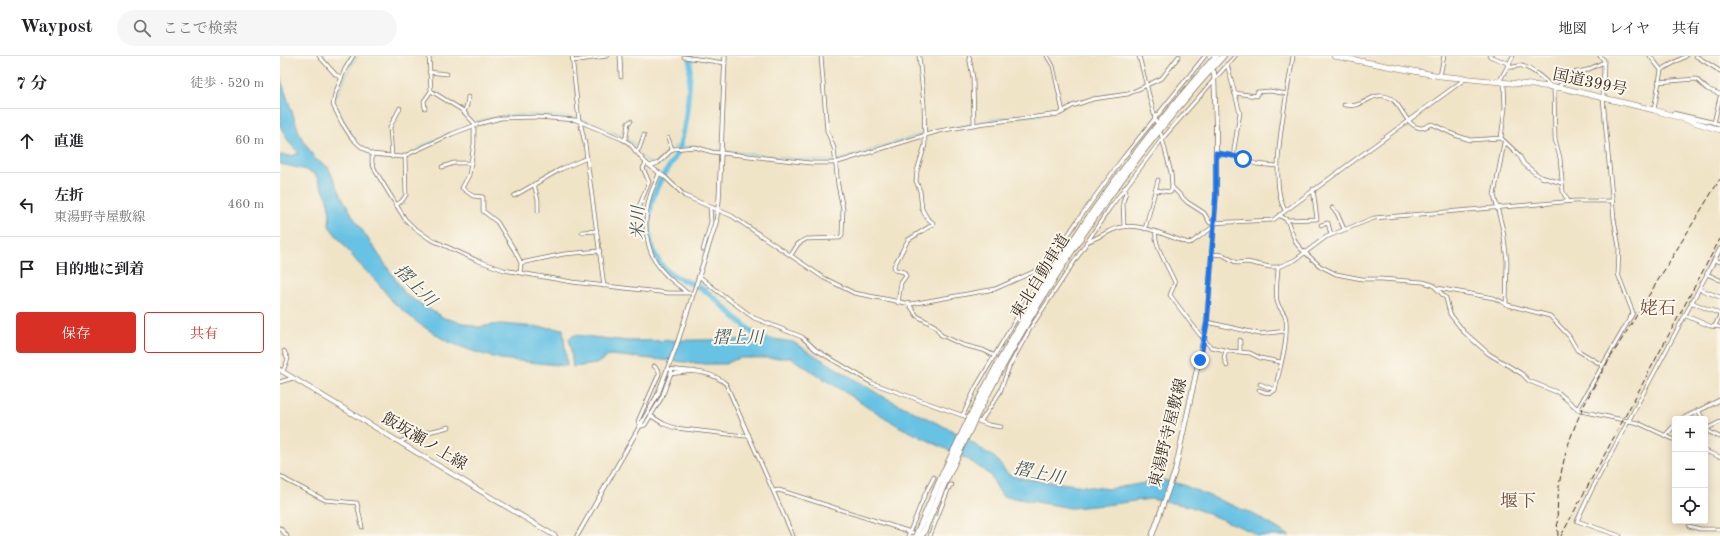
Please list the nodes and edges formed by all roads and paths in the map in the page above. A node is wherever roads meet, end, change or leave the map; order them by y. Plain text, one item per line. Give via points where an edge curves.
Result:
1 (319, 56) edge
2 (353, 56) edge
3 (429, 56) edge
4 (572, 56) edge
5 (607, 56) edge
6 (620, 56) edge
7 (725, 56) edge
8 (820, 56) edge
9 (919, 56) edge
10 (969, 56) edge
11 (1047, 56) edge
12 (1139, 56) edge
13 (1179, 56) edge
14 (1205, 56) edge
15 (1216, 56) edge
16 (1223, 56) edge
17 (1235, 56) edge
18 (1293, 56) edge
19 (1334, 56) edge
20 (1444, 56) edge
21 (1489, 56) edge
22 (1514, 56) edge
23 (1600, 56) edge
24 (1650, 56) edge
25 (1686, 56) edge
26 (1696, 56) edge
27 (684, 57) edge
28 (572, 61) junction
29 (1604, 62) junction
30 (725, 63) junction
31 (1227, 64) junction
32 (1509, 65) junction
33 (1661, 70) junction
34 (1720, 71) edge
35 (429, 72) junction
36 (1214, 72) dead end
37 (447, 74) dead end
38 (1440, 76) junction
39 (341, 77) junction
40 (621, 77) dead end
41 (1214, 78) junction
42 (1464, 79) junction
43 (1658, 82) junction
44 (1501, 83) junction
45 (1146, 84) junction
46 (1554, 88) junction
47 (431, 91) junction
48 (1234, 93) junction
49 (1287, 94) junction
50 (1720, 94) edge
51 (468, 96) dead end
52 (1720, 97) edge
53 (1603, 98) junction
54 (1344, 105) dead end
55 (400, 108) dead end
56 (425, 108) dead end
57 (1654, 110) junction
58 (1063, 111) junction
59 (464, 112) junction
60 (1663, 113) junction
61 (1154, 117) junction
62 (579, 120) junction
63 (1409, 120) junction
64 (631, 121) dead end
65 (1156, 122) dead end
66 (1714, 123) junction
67 (475, 124) junction
68 (974, 124) junction
69 (1720, 124) edge
70 (1720, 130) edge
71 (925, 134) junction
72 (1161, 134) dead end
73 (644, 135) dead end
74 (668, 138) dead end
75 (1501, 138) junction
76 (625, 139) junction
77 (1162, 139) junction
78 (1504, 143) junction
79 (672, 148) junction
80 (637, 151) junction
81 (722, 153) junction
82 (1216, 153) junction
83 (372, 154) junction
84 (392, 156) junction
85 (405, 156) junction
86 (1234, 156) junction
87 (587, 158) junction
88 (836, 161) junction
89 (471, 163) junction
90 (646, 163) junction
91 (650, 166) junction
92 (1278, 166) junction
93 (442, 167) dead end
94 (659, 174) junction
95 (1158, 180) dead end
96 (534, 184) junction
97 (1562, 184) junction
98 (1172, 187) junction
99 (1124, 188) junction
100 (1313, 189) junction
101 (1155, 190) junction
102 (514, 196) dead end
103 (1568, 201) junction
104 (1613, 201) junction
105 (396, 205) junction
106 (710, 207) junction
107 (1332, 208) dead end
108 (1498, 208) junction
109 (718, 210) junction
110 (1285, 210) junction
111 (538, 211) dead end
112 (647, 213) junction
113 (1279, 215) junction
114 (1287, 220) junction
115 (1213, 225) junction
116 (1321, 225) dead end
117 (1124, 226) junction
118 (1145, 229) junction
119 (1344, 230) junction
120 (597, 231) junction
121 (582, 232) dead end
122 (1156, 232) junction
123 (1331, 235) junction
124 (1086, 242) junction
125 (1720, 249) edge
126 (703, 250) dead end
127 (600, 251) junction
128 (1212, 254) junction
129 (1305, 254) junction
130 (791, 256) junction
131 (1714, 260) junction
132 (1720, 262) edge
133 (520, 263) junction
134 (1278, 267) junction
135 (1046, 268) junction
136 (1051, 268) dead end
137 (520, 273) junction
138 (1707, 274) junction
139 (699, 276) junction
140 (1720, 280) edge
141 (604, 286) junction
142 (1437, 288) junction
143 (1699, 288) junction
144 (686, 292) junction
145 (694, 293) junction
146 (1720, 297) edge
147 (1691, 302) junction
148 (898, 303) junction
149 (909, 304) junction
150 (1506, 304) junction
151 (1720, 314) edge
152 (1684, 315) junction
153 (1207, 322) junction
154 (1715, 326) junction
155 (1720, 327) edge
156 (1286, 331) junction
157 (1204, 339) junction
158 (1240, 340) dead end
159 (1226, 350) junction
160 (284, 351) dead end
161 (1240, 352) junction
162 (995, 356) junction
163 (1281, 362) junction
164 (1602, 365) junction
165 (654, 366) dead end
166 (1227, 366) dead end
167 (670, 368) junction
168 (281, 371) edge
169 (694, 371) junction
170 (670, 374) junction
171 (293, 378) junction
172 (280, 382) edge
173 (1260, 384) dead end
174 (1259, 390) dead end
175 (1275, 390) junction
176 (1720, 400) edge
177 (1578, 408) junction
178 (1698, 410) junction
179 (975, 413) junction
180 (963, 415) junction
181 (651, 416) junction
182 (1687, 416) edge
183 (1701, 416) edge
184 (1629, 421) junction
185 (981, 422) junction
186 (1720, 422) edge
187 (640, 425) junction
188 (449, 427) dead end
189 (1001, 427) dead end
190 (1672, 428) edge
191 (1708, 428) joint
192 (749, 435) junction
193 (1665, 436) junction
194 (1720, 437) edge
195 (1672, 439) edge
196 (400, 442) junction
197 (1708, 452) edge
198 (1720, 457) edge
199 (280, 476) edge
200 (934, 477) dead end
201 (952, 485) dead end
202 (774, 491) junction
203 (927, 492) junction
204 (931, 494) dead end
205 (1689, 526) dead end
206 (362, 527) dead end
207 (280, 528) edge
208 (1720, 529) edge
209 (910, 531) junction
210 (920, 534) edge
211 (1152, 534) edge
212 (287, 536) edge
213 (555, 536) edge
214 (578, 536) edge
215 (793, 536) edge
216 (908, 536) edge
217 (930, 536) edge
218 (1620, 536) edge

1 - 39 street via 336,75
2 - 39 street
3 - 35 street
4 - 28 street
5 - 28 street
6 - 40 street
7 - 30 street
8 - 88 street via 827,130
9 - 71 street
10 - 68 street via 973,78
11 - 58 street via 1054,66
12 - 45 street
13 - 45 street via 1162,78
14 - 61 street
15 - 179 highway, 東北自動車道 via 1156,126 1067,249 1023,320
16 - 179 highway, 東北自動車道 via 1159,131 1102,207 1027,323
17 - 31 street
18 - 49 street
19 - 38 highway, 国道399号
20 - 38 street
21 - 32 street
22 - 32 street
23 - 29 street
24 - 33 street
25 - 33 street
26 - 34 street
27 - 30 street
28 - 62 street
29 - 46 street via 1573,73
29 - 53 street
30 - 81 street
31 - 41 street
31 - 48 street
32 - 44 street
32 - 46 street via 1512,68 1526,68
33 - 43 street
35 - 37 street
35 - 47 street
36 - 41 main road, 東湯野寺屋敷線
38 - 42 highway, 国道399号
39 - 83 street via 333,100 334,109 351,137
41 - 77 street
41 - 82 main road, 東湯野寺屋敷線
42 - 44 highway, 国道399号
42 - 63 street
43 - 50 street via 1696,79 1707,89
43 - 57 street
44 - 46 highway, 国道399号
44 - 75 street via 1505,108
45 - 58 street via 1122,96 1093,99
45 - 61 street
46 - 53 highway, 国道399号
46 - 97 street via 1555,139 1560,158
47 - 56 street via 424,101
47 - 59 street
48 - 49 street via 1252,96 1257,96 1257,92 1266,91
48 - 86 street via 1240,113
49 - 92 street
51 - 59 street
52 - 66 street
53 - 57 highway, 国道399号
53 - 104 street
54 - 63 street via 1358,105 1374,96 1387,97 1394,100
55 - 84 street via 390,126
57 - 60 highway, 国道399号
58 - 68 street via 1055,115
59 - 67 street
60 - 66 street via 1670,112
60 - 70 highway, 国道399号
61 - 65 street
61 - 135 street via 1109,176
62 - 67 street via 519,117
62 - 76 street
62 - 87 street
63 - 75 street via 1416,127 1425,128 1432,124 1470,140
63 - 100 street
64 - 76 street
66 - 69 street
67 - 85 street
67 - 89 street
68 - 71 street
71 - 88 street
71 - 148 street via 925,146 916,181 922,209 933,223 908,240 894,266 895,270 904,272 906,276 901,283
72 - 77 street
73 - 80 street
74 - 79 street
75 - 78 street
76 - 80 street
77 - 98 street
77 - 99 street
78 - 97 street via 1516,151 1524,164 1535,173
78 - 108 street via 1494,195
79 - 81 street via 695,147
79 - 91 street via 658,163
80 - 90 street
81 - 88 street via 803,162
81 - 109 street
82 - 86 street
82 - 115 main road, 東湯野寺屋敷線
83 - 84 street
83 - 105 street via 373,166
84 - 85 street
85 - 105 street via 406,195 402,202
86 - 92 street via 1256,164
87 - 96 street
87 - 120 street
88 - 130 street via 843,209 842,236 806,238 798,244
89 - 93 street via 454,163
89 - 133 street via 469,175 462,188 473,196 483,197 483,211 497,222
90 - 91 street
90 - 112 street via 643,168 649,182 638,209
91 - 94 street
92 - 110 street via 1278,188
94 - 106 street via 689,199
94 - 112 street via 650,194
95 - 101 street
96 - 102 street
96 - 111 street
97 - 103 street
98 - 101 street via 1168,193
98 - 115 street via 1187,202 1204,213
99 - 117 street
99 - 124 street
100 - 110 street
100 - 114 street via 1317,219
101 - 118 street
103 - 104 street
103 - 108 street
104 - 164 street via 1619,246 1618,274 1633,313
105 - 137 street via 409,223 430,239 476,260
106 - 109 street
106 - 126 street via 711,222
107 - 119 street
108 - 119 street via 1374,218
108 - 150 street via 1507,261
109 - 130 street via 732,216
109 - 139 street
110 - 113 street
112 - 144 street via 647,239 650,250 667,276
113 - 114 street
113 - 115 street via 1273,220
114 - 129 street via 1296,243
115 - 122 street via 1188,243
115 - 128 main road, 東湯野寺屋敷線
116 - 123 street via 1328,223
117 - 118 street
117 - 124 street
118 - 122 street
119 - 123 street
120 - 121 street
120 - 127 street
122 - 157 street via 1157,243 1175,283 1170,295
123 - 129 street
124 - 185 street via 1018,350 1000,392
125 - 131 street
127 - 133 street via 564,254
127 - 141 street
128 - 134 street via 1224,255 1237,263
128 - 153 main road, 東湯野寺屋敷線
129 - 134 street
129 - 142 street via 1320,266 1341,275 1362,279 1423,282
130 - 148 street via 824,278 854,293
131 - 132 street
131 - 138 street
133 - 137 street
134 - 156 street via 1277,302 1285,313
135 - 136 street
135 - 149 street via 995,289
135 - 162 street
137 - 141 street
138 - 140 street
138 - 143 street
139 - 145 street
139 - 180 street via 754,318 802,337 816,350 872,383
141 - 144 street via 668,293
142 - 150 street via 1494,298
142 - 177 street via 1446,298 1453,319 1484,350 1533,383 1559,393
143 - 146 street
143 - 147 street
144 - 145 street
145 - 167 street
147 - 151 street
147 - 152 street
148 - 149 street
149 - 162 street via 917,316 934,325 941,335
150 - 164 street via 1553,318 1577,350
151 - 154 street
152 - 154 street
152 - 184 street
153 - 156 street via 1260,334
153 - 157 main road, 東湯野寺屋敷線
154 - 155 street
156 - 163 street
157 - 159 street via 1209,346
157 - 211 main road, 東湯野寺屋敷線 via 1175,471
158 - 161 street
159 - 161 street
159 - 166 street via 1224,358
160 - 168 street via 288,359
161 - 163 street
162 - 180 street
163 - 175 street
164 - 177 street
165 - 187 street via 660,374 638,421
167 - 169 street
167 - 170 street
167 - 187 street
168 - 171 main road, 飯坂瀬ノ上線
169 - 170 street
169 - 192 street via 726,384
170 - 181 street via 662,397
171 - 172 street
171 - 196 main road, 飯坂瀬ノ上線
173 - 175 street
174 - 175 street via 1268,393
176 - 178 street
177 - 184 street via 1586,413
178 - 182 street
178 - 183 street
179 - 210 highway, 東北自動車道, bridge
180 - 185 street
181 - 187 street via 646,425
181 - 192 street via 675,428
184 - 193 street
184 - 218 street via 1577,521
185 - 189 street
186 - 191 street
187 - 214 street
188 - 196 street via 412,436
190 - 193 street
191 - 194 street via 1709,432
192 - 202 street
193 - 195 street
196 - 213 main road, 飯坂瀬ノ上線
197 - 198 street
199 - 206 street via 325,500 357,503
200 - 203 street
201 - 217 street via 943,498
202 - 209 street via 779,490
202 - 215 street
203 - 204 street
203 - 209 street
205 - 208 street
207 - 212 street
209 - 210 street
209 - 216 street

